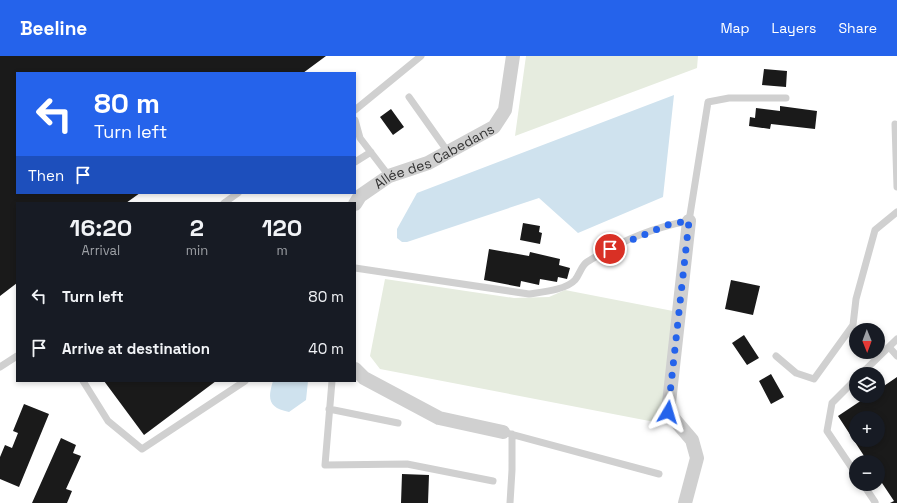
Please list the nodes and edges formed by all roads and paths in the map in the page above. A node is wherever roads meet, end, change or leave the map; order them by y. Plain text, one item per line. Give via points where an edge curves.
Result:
1 (421, 56) edge
2 (513, 56) edge
3 (409, 97) dead end
4 (786, 98) dead end
5 (356, 109) edge
6 (356, 124) edge
7 (895, 124) dead end
8 (371, 152) junction
9 (448, 152) junction
10 (356, 161) edge
11 (389, 176) junction
12 (897, 187) edge
13 (237, 194) edge
14 (225, 202) edge
15 (356, 202) edge
16 (897, 212) edge
17 (689, 221) junction
18 (356, 268) edge
19 (897, 339) edge
20 (889, 347) junction
21 (776, 356) dead end
22 (897, 356) edge
23 (16, 357) edge
24 (0, 367) edge
25 (868, 367) edge
26 (356, 370) edge
27 (84, 382) edge
28 (243, 382) edge
29 (332, 382) edge
30 (849, 386) edge
31 (330, 409) junction
32 (398, 422) dead end
33 (507, 433) junction
34 (849, 464) edge
35 (659, 474) dead end
36 (493, 481) dead end
37 (868, 491) edge
38 (875, 502) edge
39 (510, 503) edge
40 (685, 503) edge

1 - 5 lane
2 - 9 street, Allée des Cabedans via 505,110 494,127
3 - 9 lane
4 - 17 lane via 729,98 708,102
6 - 8 lane via 360,138
7 - 12 lane
8 - 10 lane
8 - 11 lane
9 - 11 street, Allée des Cabedans via 428,163
11 - 15 street, Allée des Cabedans via 360,196
13 - 14 lane
16 - 21 lane via 875,230 856,299 854,325 814,379 796,373
17 - 18 lane via 670,224 610,249 585,263 575,280 555,290 529,294
17 - 40 street via 668,412 692,440 697,458
19 - 20 lane
20 - 22 lane
20 - 25 lane
23 - 24 lane
26 - 33 street via 364,378 439,418
27 - 28 lane via 108,421 142,449
29 - 31 lane
30 - 34 lane via 832,403 827,431
31 - 32 lane
31 - 36 lane via 325,464 407,464
33 - 35 lane
33 - 39 lane via 512,470
37 - 38 lane

